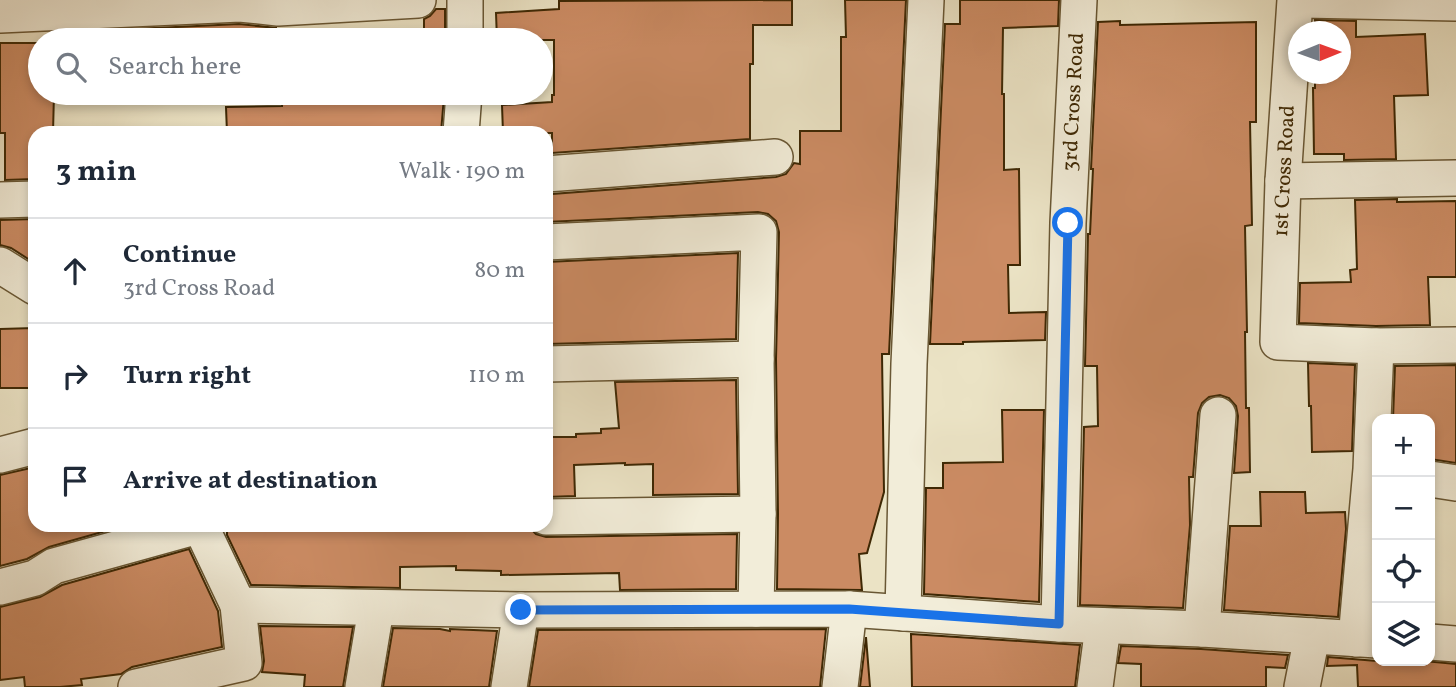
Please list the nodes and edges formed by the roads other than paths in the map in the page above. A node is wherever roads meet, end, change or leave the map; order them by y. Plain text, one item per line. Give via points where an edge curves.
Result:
1 (418, 0) edge
2 (465, 0) edge
3 (926, 0) edge
4 (1079, 0) edge
5 (1295, 0) edge
6 (1302, 0) edge
7 (240, 2) edge
8 (1456, 3) edge
9 (0, 15) edge
10 (465, 28) edge
11 (463, 105) edge
12 (462, 126) edge
13 (775, 157) dead end
14 (553, 173) edge
15 (1456, 178) edge
16 (1283, 181) junction
17 (28, 199) edge
18 (0, 200) edge
19 (553, 242) edge
20 (1456, 345) edge
21 (1376, 346) junction
22 (756, 359) junction
23 (553, 364) edge
24 (1375, 414) edge
25 (1218, 415) dead end
26 (28, 448) edge
27 (0, 455) edge
28 (1374, 477) edge
29 (1435, 480) edge
30 (1456, 483) edge
31 (758, 513) junction
32 (553, 517) edge
33 (176, 532) edge
34 (204, 532) edge
35 (0, 587) edge
36 (238, 606) junction
37 (376, 609) junction
38 (755, 609) junction
39 (849, 609) junction
40 (521, 610) junction
41 (902, 613) junction
42 (1059, 624) junction
43 (1103, 626) junction
44 (1202, 629) junction
45 (1312, 636) junction
46 (1367, 639) edge
47 (1435, 642) edge
48 (1456, 643) edge
49 (243, 675) edge
50 (136, 687) edge
51 (363, 687) edge
52 (509, 687) edge
53 (841, 687) edge
54 (1095, 687) edge
55 (1302, 687) edge

1 - 7 street via 278,8
2 - 10 street
3 - 41 street
4 - 42 street, 3rd Cross Road via 1068,223
5 - 16 street, 1st Cross Road
6 - 8 street
7 - 9 street
11 - 12 street
13 - 14 street
15 - 16 street
16 - 21 street, 1st Cross Road via 1278,342
17 - 18 street
19 - 22 street via 759,232
20 - 21 street
21 - 24 street
22 - 23 street
22 - 31 street
25 - 44 street
26 - 27 street
28 - 46 street
29 - 30 street
31 - 32 street
31 - 38 street
33 - 35 street via 54,566 35,578
34 - 36 street
36 - 37 street
36 - 49 street
37 - 40 street
37 - 51 street
38 - 39 street
38 - 40 street
39 - 41 street
39 - 53 street
40 - 52 street
41 - 42 street
42 - 43 street
43 - 44 street
43 - 54 street
44 - 45 street
45 - 46 street
45 - 55 street
47 - 48 street
49 - 50 street

